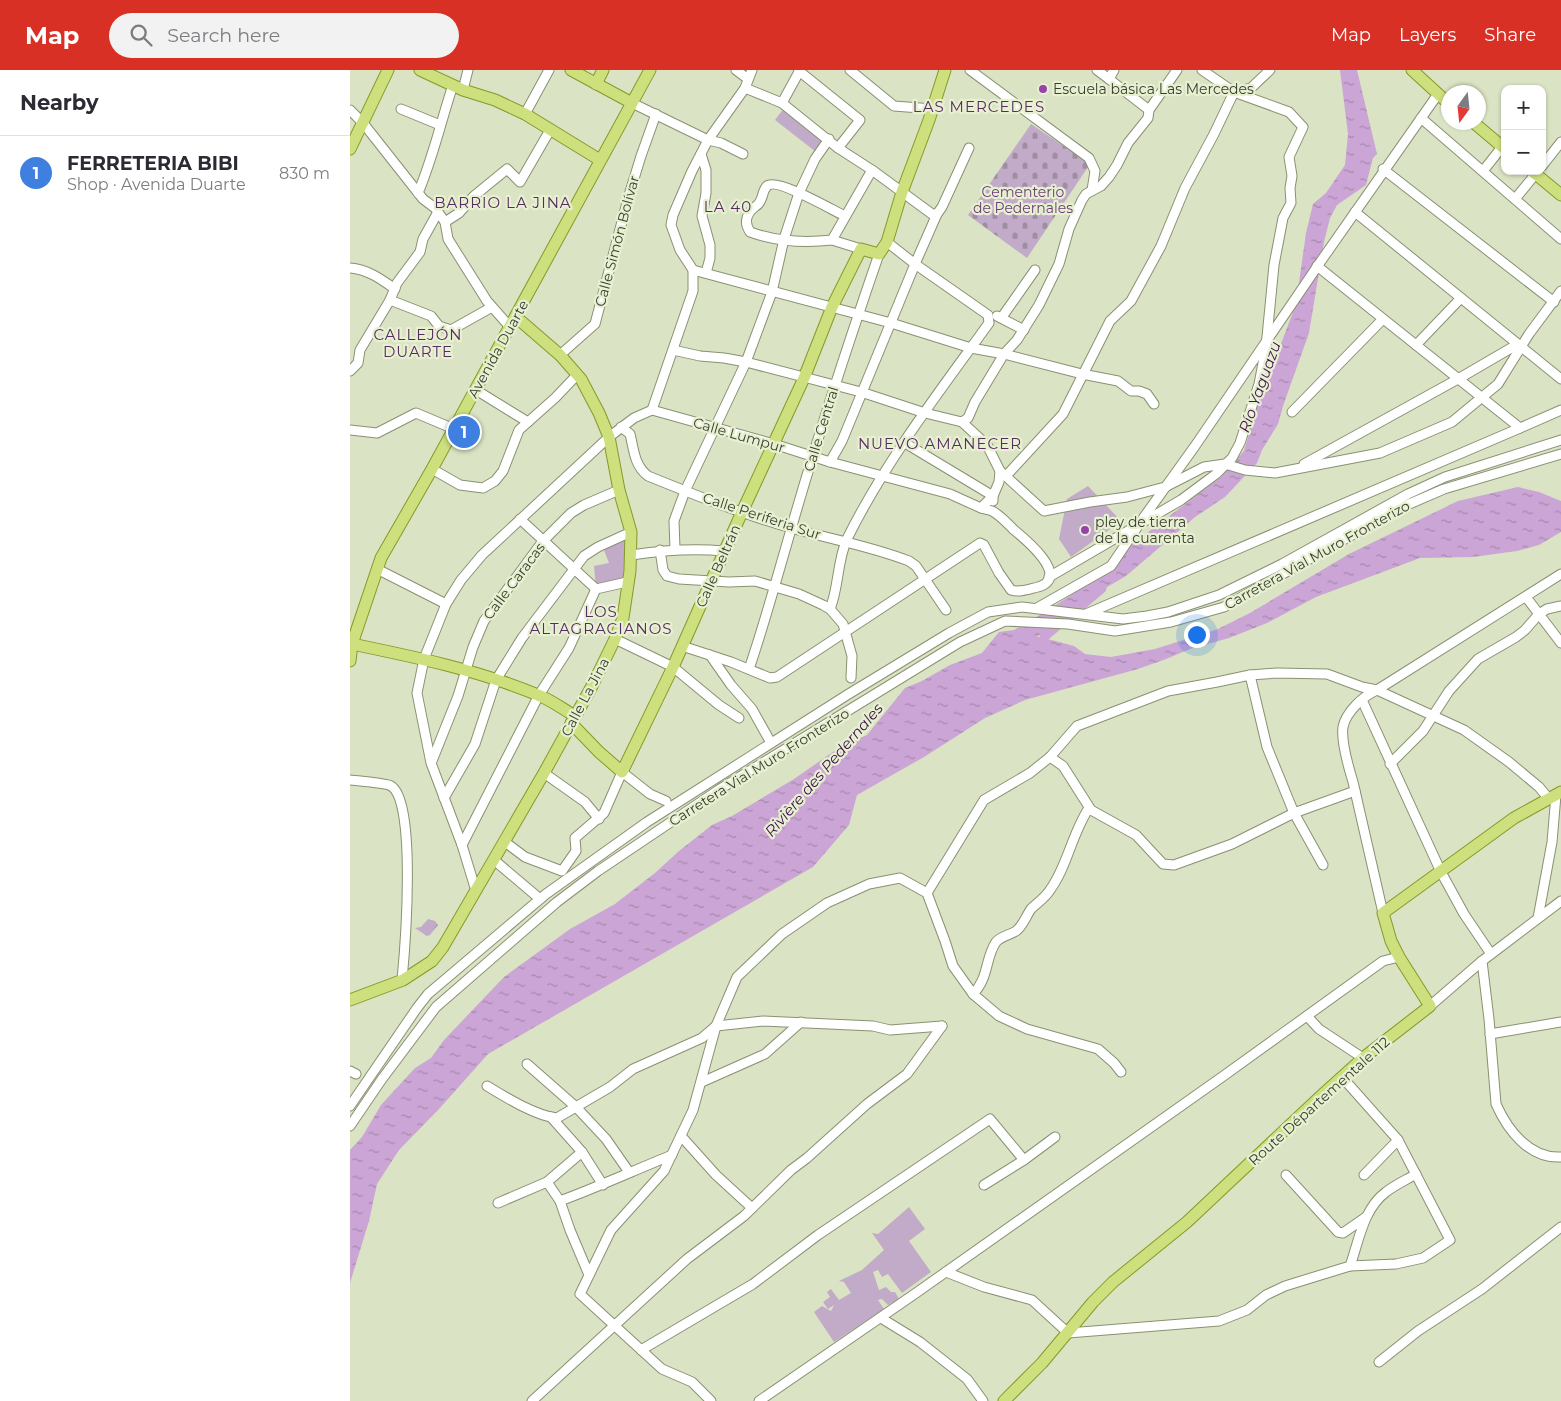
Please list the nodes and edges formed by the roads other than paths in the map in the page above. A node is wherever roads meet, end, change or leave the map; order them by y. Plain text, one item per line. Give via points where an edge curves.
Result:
1 (388, 70) edge
2 (420, 70) edge
3 (468, 70) edge
4 (548, 70) edge
5 (571, 70) edge
6 (603, 70) edge
7 (650, 70) edge
8 (736, 70) edge
9 (752, 70) edge
10 (800, 70) edge
11 (850, 70) edge
12 (944, 70) edge
13 (970, 70) edge
14 (1096, 70) edge
15 (1114, 70) edge
16 (1177, 70) edge
17 (1202, 70) edge
18 (1270, 70) edge
19 (1412, 70) edge
20 (1109, 79) junction
21 (596, 84) junction
22 (746, 84) junction
23 (458, 88) junction
24 (1234, 92) junction
25 (1438, 94) junction
26 (1441, 96) edge
27 (632, 103) junction
28 (782, 103) junction
29 (933, 108) junction
30 (401, 109) dead end
31 (350, 110) edge
32 (1149, 110) junction
33 (525, 114) junction
34 (656, 114) junction
35 (1421, 118) junction
36 (363, 123) junction
37 (440, 125) junction
38 (550, 130) junction
39 (1482, 130) edge
40 (708, 140) junction
41 (829, 140) junction
42 (1561, 142) edge
43 (1501, 146) edge
44 (838, 148) junction
45 (969, 148) dead end
46 (350, 149) edge
47 (1501, 150) edge
48 (701, 154) junction
49 (743, 154) dead end
50 (600, 160) junction
51 (1546, 161) edge
52 (1383, 169) dead end
53 (872, 170) junction
54 (1482, 171) junction
55 (1535, 175) edge
56 (1537, 175) edge
57 (1092, 190) junction
58 (902, 192) junction
59 (418, 193) junction
60 (799, 193) junction
61 (1561, 195) edge
62 (1515, 199) junction
63 (438, 212) junction
64 (1355, 212) junction
65 (937, 214) junction
66 (845, 216) junction
67 (445, 222) junction
68 (1561, 239) edge
69 (784, 240) junction
70 (832, 240) junction
71 (887, 242) junction
72 (861, 249) junction
73 (879, 254) junction
74 (915, 264) junction
75 (1317, 266) junction
76 (350, 268) edge
77 (693, 270) junction
78 (1035, 270) dead end
79 (706, 273) junction
80 (395, 289) junction
81 (1561, 291) edge
82 (772, 292) junction
83 (1461, 298) junction
84 (390, 300) junction
85 (1554, 302) junction
86 (492, 307) junction
87 (832, 307) junction
88 (987, 314) junction
89 (858, 315) junction
90 (1002, 317) junction
91 (1383, 319) junction
92 (513, 322) junction
93 (891, 323) junction
94 (1024, 330) junction
95 (1416, 346) junction
96 (1520, 346) junction
97 (971, 348) junction
98 (673, 350) junction
99 (1004, 354) junction
100 (560, 355) junction
101 (746, 362) junction
102 (350, 371) edge
103 (1082, 374) junction
104 (577, 375) junction
105 (804, 378) junction
106 (1561, 379) edge
107 (1458, 380) junction
108 (834, 385) junction
109 (476, 390) junction
110 (861, 392) junction
111 (1481, 397) junction
112 (1154, 404) dead end
113 (652, 410) junction
114 (1561, 410) edge
115 (1292, 412) dead end
116 (925, 413) junction
117 (528, 422) junction
118 (962, 422) junction
119 (621, 427) junction
120 (716, 428) junction
121 (1520, 428) junction
122 (350, 430) edge
123 (454, 430) junction
124 (608, 437) junction
125 (1561, 440) edge
126 (904, 443) junction
127 (774, 444) junction
128 (1561, 454) edge
129 (813, 457) junction
130 (830, 462) junction
131 (1225, 464) junction
132 (432, 468) junction
133 (1296, 468) junction
134 (1003, 473) junction
135 (882, 476) junction
136 (1165, 487) junction
137 (619, 490) junction
138 (685, 491) junction
139 (993, 496) junction
140 (981, 508) junction
141 (742, 512) junction
142 (993, 512) junction
143 (520, 519) junction
144 (791, 528) junction
145 (631, 532) junction
146 (543, 541) junction
147 (846, 541) junction
148 (675, 548) junction
149 (660, 550) junction
150 (724, 551) junction
151 (631, 555) junction
152 (376, 570) junction
153 (574, 570) junction
154 (1561, 574) edge
155 (1049, 577) junction
156 (711, 580) junction
157 (926, 580) junction
158 (627, 582) junction
159 (776, 586) junction
160 (596, 590) junction
161 (1526, 597) junction
162 (446, 604) junction
163 (1561, 606) edge
164 (1037, 608) junction
165 (830, 609) junction
166 (946, 610) dead end
167 (1539, 614) junction
168 (1084, 615) junction
169 (353, 629) edge
170 (845, 633) junction
171 (615, 639) junction
172 (1561, 643) edge
173 (352, 644) junction
174 (682, 646) junction
175 (710, 655) junction
176 (424, 659) junction
177 (350, 661) edge
178 (673, 666) junction
179 (749, 668) junction
180 (466, 670) junction
181 (1250, 674) junction
182 (851, 678) dead end
183 (496, 680) junction
184 (1377, 690) junction
185 (540, 695) junction
186 (1362, 700) junction
187 (1433, 716) junction
188 (739, 718) dead end
189 (573, 720) junction
190 (771, 743) junction
191 (1050, 757) junction
192 (431, 763) junction
193 (1390, 764) junction
194 (622, 772) junction
195 (544, 773) junction
196 (350, 780) edge
197 (1355, 791) junction
198 (1556, 795) edge
199 (444, 798) junction
200 (666, 801) dead end
201 (1089, 808) junction
202 (1294, 813) junction
203 (599, 819) junction
204 (505, 842) junction
205 (462, 845) junction
206 (494, 860) junction
207 (1323, 865) dead end
208 (1441, 872) junction
209 (476, 891) junction
210 (927, 893) junction
211 (540, 899) junction
212 (1561, 901) edge
213 (1384, 913) junction
214 (1538, 918) junction
215 (1491, 954) junction
216 (1399, 957) junction
217 (1482, 961) junction
218 (402, 980) junction
219 (973, 994) junction
220 (350, 1000) edge
221 (1430, 1006) junction
222 (1307, 1016) junction
223 (801, 1022) junction
224 (1561, 1022) edge
225 (716, 1026) junction
226 (1490, 1034) junction
227 (1364, 1058) junction
228 (527, 1064) dead end
229 (1121, 1072) dead end
230 (1342, 1077) junction
231 (702, 1082) junction
232 (487, 1086) dead end
233 (350, 1106) edge
234 (576, 1107) junction
235 (551, 1117) junction
236 (350, 1126) edge
237 (681, 1136) junction
238 (1055, 1137) dead end
239 (1398, 1140) junction
240 (582, 1152) junction
241 (672, 1154) junction
242 (1561, 1157) edge
243 (1024, 1160) junction
244 (629, 1172) junction
245 (1286, 1174) dead end
246 (1416, 1174) junction
247 (1364, 1175) dead end
248 (547, 1182) junction
249 (603, 1185) junction
250 (984, 1186) dead end
251 (560, 1201) junction
252 (498, 1203) dead end
253 (752, 1208) junction
254 (1366, 1217) junction
255 (1561, 1227) edge
256 (1350, 1266) junction
257 (946, 1272) junction
258 (589, 1275) junction
259 (880, 1318) junction
260 (614, 1325) junction
261 (1068, 1333) junction
262 (642, 1350) junction
263 (1379, 1362) dead end
264 (532, 1401) edge
265 (711, 1401) edge
266 (759, 1401) edge
267 (983, 1401) edge
268 (1004, 1401) edge

1 - 36 main road
2 - 23 main road
3 - 23 street
4 - 33 street
5 - 21 main road
6 - 21 main road
7 - 27 main road, Avenida Duarte
8 - 22 street
9 - 22 street
10 - 28 street
10 - 44 street via 860,120
11 - 29 street via 894,106
12 - 29 main road, Calle Central
13 - 57 street via 1088,158 1095,171
14 - 20 street
15 - 20 street
16 - 32 street
17 - 24 street
18 - 24 street via 1251,88
19 - 25 main road
20 - 32 street
21 - 27 main road
22 - 28 street
22 - 40 street
23 - 33 main road
23 - 37 street
24 - 103 street via 1185,188 1161,246 1131,301 1110,321
24 - 131 street via 1289,112 1303,127 1289,157 1291,203 1283,218 1276,256 1259,384 1240,443
25 - 26 main road
25 - 35 street
27 - 34 street
27 - 50 main road, Avenida Duarte
28 - 41 street
29 - 58 main road, Calle Central
30 - 37 street
31 - 36 street
32 - 57 street via 1148,118 1128,143 1112,172 1101,186
33 - 38 main road
34 - 40 street
34 - 100 street, Calle Simón Bolívar via 629,195 595,324
35 - 54 street
35 - 64 street
36 - 46 main road
36 - 59 street
37 - 59 street
38 - 50 main road
38 - 67 street via 520,182 506,169
39 - 43 main road
40 - 48 street
40 - 49 street
41 - 44 street
41 - 60 street via 815,159
42 - 51 street
44 - 53 street
45 - 65 street
47 - 54 street
48 - 77 street via 671,225 680,250
48 - 79 street via 706,170 702,216 710,245
50 - 92 main road, Avenida Duarte
52 - 85 street
53 - 58 street
53 - 66 street
54 - 62 street
55 - 62 street
56 - 61 main road
57 - 94 street via 1082,200 1059,264
58 - 65 street via 929,213
58 - 71 main road, Calle Central
59 - 63 street
60 - 66 street
60 - 69 street
60 - 69 street via 778,184 768,185 762,200 748,214 750,232
62 - 68 street
63 - 67 street
63 - 80 street via 423,238 420,252
64 - 75 street
64 - 83 street
65 - 74 street
66 - 70 street
67 - 86 street via 448,240
69 - 70 street
69 - 82 street
70 - 72 street
71 - 73 main road, Calle Central
71 - 74 street
72 - 73 main road
72 - 87 main road, Calle Beltrán
73 - 89 street, Calle Central
74 - 88 street
74 - 93 street
75 - 91 street
75 - 136 street
76 - 80 street via 378,277
77 - 79 street
77 - 98 street via 693,290
78 - 90 street
79 - 82 street
80 - 84 street
81 - 85 street
82 - 87 street
82 - 101 street
83 - 95 street
83 - 96 street
84 - 86 street via 431,316 439,326 451,330
84 - 102 street via 360,350 358,363
85 - 96 street
86 - 92 street
87 - 89 street
87 - 105 main road, Calle Beltrán
88 - 90 street
88 - 97 street via 989,323
89 - 93 street
89 - 108 street, Calle Central
90 - 94 street
91 - 95 street
91 - 115 street
92 - 100 main road, Calle La Jina
92 - 109 main road, Avenida Duarte
93 - 97 street
93 - 110 street
94 - 99 street
95 - 107 street
96 - 106 street
96 - 107 street
96 - 111 street via 1498,384
97 - 99 street
97 - 116 street
98 - 101 street
98 - 113 street
99 - 103 street
99 - 118 street via 968,418
100 - 104 main road, Calle La Jina
101 - 105 street
101 - 120 street
103 - 112 street via 1118,381 1130,391 1147,394
103 - 134 street via 1063,414
104 - 117 street
104 - 124 main road, Calle La Jina via 590,394
105 - 108 street
105 - 127 main road, Calle Beltrán
107 - 111 street
107 - 133 street
108 - 110 street
108 - 129 street, Calle Central
109 - 117 street
109 - 123 main road, Avenida Duarte
110 - 116 street
110 - 130 street
111 - 121 street
111 - 133 street via 1452,422 1380,453
113 - 119 street
113 - 120 street, Calle Lumpur
114 - 121 street
116 - 118 street
116 - 126 street
117 - 132 street via 519,430 503,471 483,488 460,485
118 - 134 street via 987,445
119 - 124 street
119 - 138 street, Calle Periferia Sur via 630,434 636,463 641,471
120 - 127 street, Calle Lumpur
120 - 138 street
121 - 168 street
122 - 123 street via 377,433 416,413
123 - 132 main road, Avenida Duarte
124 - 137 main road, Calle La Jina
124 - 143 street
125 - 168 street, Carretera Vial Muro Fronterizo via 1445,477 1219,595 1147,616
126 - 135 street
126 - 139 street
127 - 129 street, Calle Lumpur
127 - 141 main road, Calle Beltrán
128 - 236 street, Carretera Vial Muro Fronterizo via 1444,489 1400,508 1224,607 1171,622 1115,631 1005,620 960,642 720,790 557,902 436,1007
129 - 130 street, Calle Lumpur
129 - 144 street, Calle Central
130 - 135 street, Calle Lumpur
131 - 133 street via 1275,473
131 - 136 street via 1204,466
131 - 155 street via 1181,500
132 - 152 main road, Avenida Duarte
134 - 136 street via 1044,511
134 - 139 street
135 - 140 street, Calle Lumpur via 950,494
135 - 147 street
136 - 164 street via 1111,566
137 - 145 main road, Calle La Jina
137 - 146 street, Calle Caracas via 571,513
138 - 141 street, Calle Periferia Sur
138 - 148 street via 674,521
139 - 140 street
139 - 142 street
140 - 142 street, Calle Lumpur
141 - 144 street, Calle Periferia Sur
141 - 150 main road, Calle Beltrán
142 - 155 street via 1032,545 1044,560
143 - 146 street
143 - 162 street via 482,555
144 - 147 street, Calle Periferia Sur
144 - 159 street, Calle Central
145 - 151 main road, Calle La Jina
145 - 153 street via 584,556
146 - 153 street
146 - 180 street, Calle Caracas via 484,621
147 - 157 street, Calle Periferia Sur via 909,561
147 - 165 street
148 - 149 street
148 - 150 street
149 - 151 street
149 - 156 street via 667,576
150 - 156 main road, Calle Beltrán
151 - 158 main road, Calle La Jina
152 - 162 street
152 - 169 main road, Avenida Duarte
153 - 160 street
153 - 183 street via 522,638
154 - 161 street
155 - 157 street via 1042,585 1017,592 1011,590 984,545 980,544
156 - 159 street via 755,581
156 - 174 main road, Calle Beltrán
157 - 166 street, Calle Periferia Sur
157 - 170 street
158 - 160 street
158 - 171 main road, Calle La Jina via 623,618
159 - 165 street
159 - 179 street, Calle Central
160 - 185 street via 569,648
161 - 167 street
161 - 184 street
162 - 176 street
163 - 167 street
164 - 168 street, Carretera Vial Muro Fronterizo
164 - 190 street, Carretera Vial Muro Fronterizo via 988,612
165 - 170 street via 842,621
167 - 172 street
167 - 187 street via 1516,637 1478,658 1456,682
169 - 173 main road, Avenida Duarte
170 - 179 street via 777,677 770,678
170 - 182 street via 852,656
171 - 178 street
171 - 189 main road, Calle La Jina
173 - 176 main road
173 - 177 main road, Avenida Duarte
174 - 175 street
174 - 178 main road, Calle Beltrán
175 - 179 street
175 - 190 street via 752,709
176 - 180 main road
176 - 192 street via 417,693
178 - 188 street
178 - 194 main road, Calle Beltrán
180 - 183 main road
180 - 192 street, Calle Caracas
181 - 184 street via 1327,674
181 - 191 street via 1168,690 1077,726
181 - 202 street via 1267,747
183 - 185 main road
183 - 199 street via 475,744
184 - 186 street
184 - 187 street
185 - 189 main road
185 - 205 street
186 - 193 street
186 - 197 street via 1350,712 1343,729
187 - 193 street via 1417,738
187 - 198 street via 1464,730 1539,787
189 - 194 main road
189 - 195 main road, Calle La Jina
190 - 211 street, Carretera Vial Muro Fronterizo via 647,822
191 - 201 street via 1063,766
191 - 210 street via 984,800
192 - 199 street
193 - 208 street
194 - 200 street via 650,794
194 - 203 street, Calle Beltrán
195 - 203 street via 585,802
195 - 204 main road, Calle La Jina
196 - 218 street via 391,786 400,796 404,809 407,920
197 - 202 street
197 - 213 street
198 - 208 main road via 1514,818
198 - 214 street via 1552,842
199 - 205 street
201 - 202 street via 1136,835 1163,864 1174,865 1232,844
201 - 219 street via 1050,891 1019,928 997,942 984,978
202 - 207 street
203 - 204 street, Calle Beltrán via 576,838 576,851 562,871 525,857
204 - 206 main road, Calle La Jina
205 - 209 street
206 - 209 main road, Calle La Jina
206 - 211 street
208 - 213 main road
208 - 215 street
209 - 218 main road, Calle La Jina via 444,947 432,961
210 - 219 street via 953,966
210 - 225 street via 900,878 869,884 826,903 782,934 737,977
211 - 233 street, Carretera Vial Muro Fronterizo via 428,994
212 - 214 street
213 - 216 main road
214 - 215 street
215 - 217 street
216 - 221 main road
216 - 222 street via 1382,961
217 - 221 street
217 - 226 street
218 - 220 main road, Calle La Jina
219 - 229 street via 999,1016 1027,1029 1098,1049
221 - 227 main road, Route Départementale 112
222 - 227 street via 1319,1029
222 - 257 street
223 - 225 street via 763,1021
223 - 231 street via 766,1054
223 - 253 street via 890,1030 942,1026 907,1074 867,1104
224 - 226 street
225 - 231 street
225 - 234 street via 702,1038 632,1069 610,1087
226 - 242 street via 1496,1104 1502,1116 1511,1130 1536,1153
227 - 230 main road, Route Départementale 112
228 - 234 street
230 - 239 street
230 - 261 main road, Route Départementale 112 via 1187,1222 1113,1282
231 - 237 street via 694,1110
232 - 235 street
234 - 235 street via 558,1118
234 - 244 street via 606,1139
235 - 240 street
237 - 241 street
237 - 253 street
238 - 243 street
239 - 246 street
239 - 247 street
240 - 248 street
240 - 249 street
241 - 244 street
241 - 258 street via 664,1171 612,1230
243 - 250 street
243 - 262 street via 990,1119 818,1235 753,1284
244 - 249 street
245 - 254 street via 1338,1232 1343,1233
246 - 254 street via 1385,1193
246 - 256 street via 1450,1240 1423,1258 1396,1264
248 - 251 street
248 - 252 street
249 - 251 street
251 - 258 street
253 - 260 street via 687,1259
254 - 256 street
255 - 263 street via 1482,1289
256 - 261 street via 1285,1286 1266,1295 1248,1310 1219,1321
257 - 259 street
257 - 261 street via 984,1288 1032,1300
258 - 260 street via 580,1294
259 - 266 street
259 - 267 street via 920,1342 968,1379
260 - 262 street
260 - 264 street
261 - 268 main road, Route Départementale 112
262 - 265 street via 662,1368 692,1382

